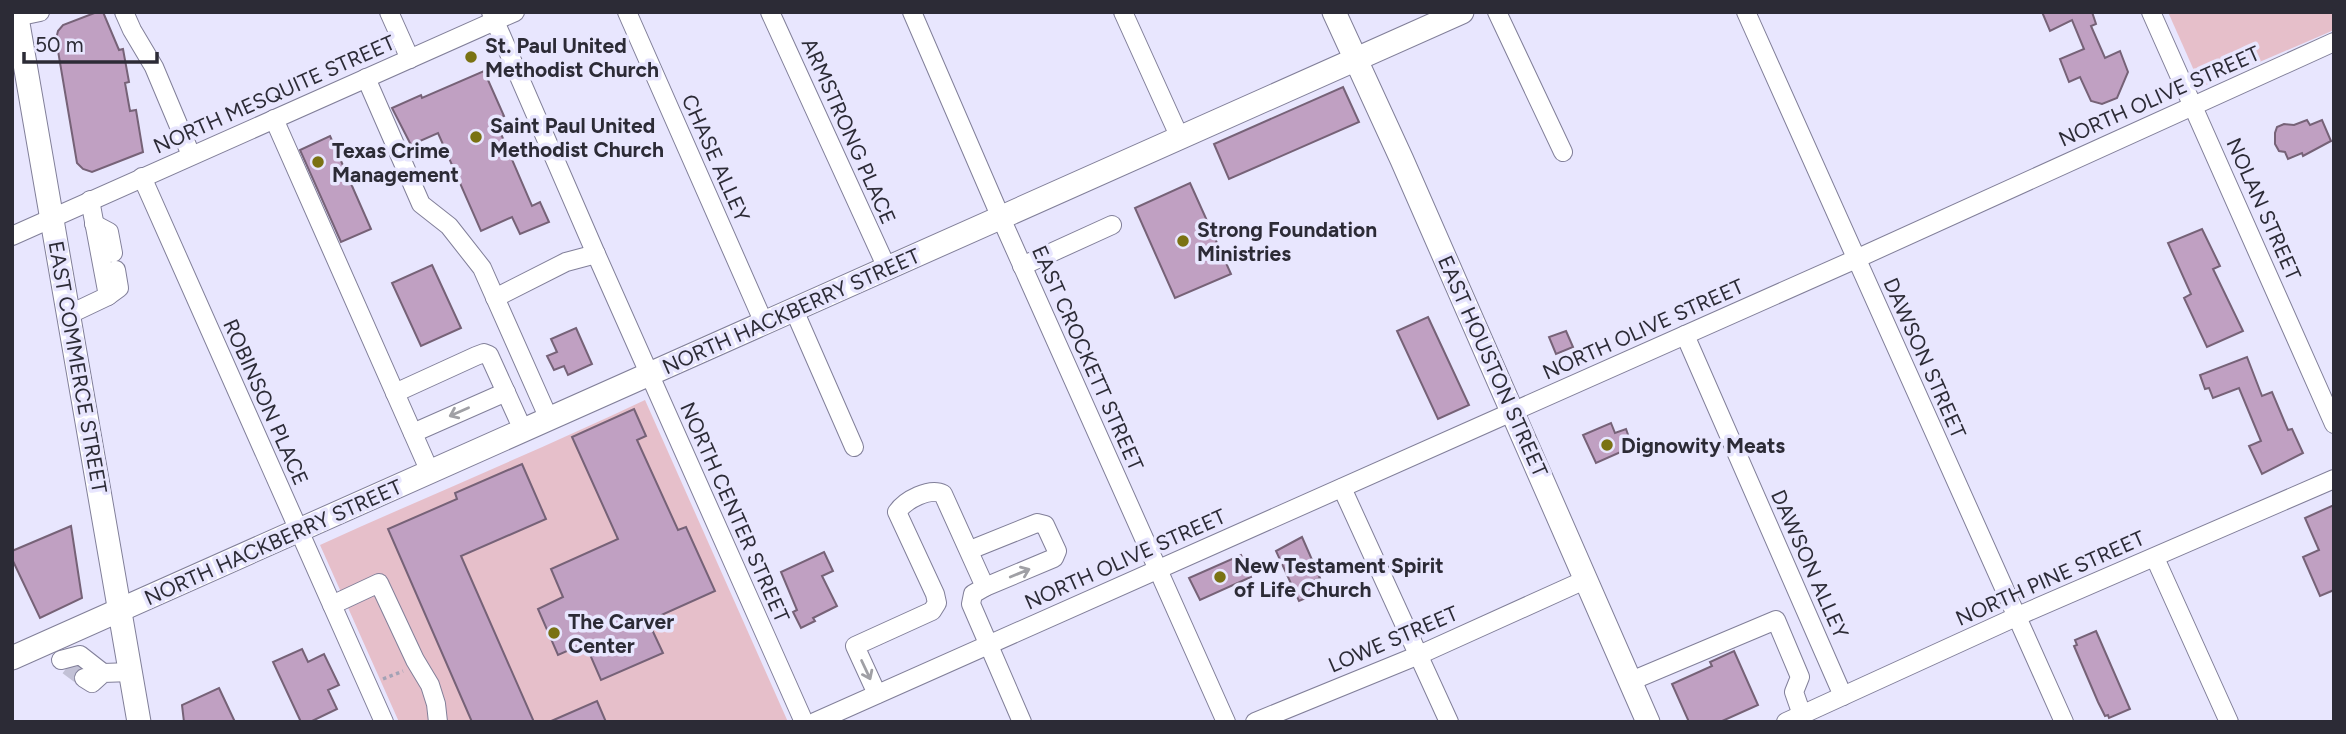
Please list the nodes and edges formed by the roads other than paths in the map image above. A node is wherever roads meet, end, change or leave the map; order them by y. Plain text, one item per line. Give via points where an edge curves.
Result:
1 (40, 12) edge
2 (124, 12) edge
3 (389, 12) edge
4 (515, 12) edge
5 (627, 12) edge
6 (770, 12) edge
7 (912, 12) edge
8 (1123, 12) edge
9 (1334, 12) edge
10 (1462, 12) edge
11 (1497, 12) edge
12 (1746, 12) edge
13 (2151, 12) edge
14 (16, 15) edge
15 (493, 16) edge
16 (2334, 42) edge
17 (410, 59) junction
18 (1356, 60) junction
19 (366, 78) junction
20 (2193, 105) junction
21 (274, 119) junction
22 (1180, 138) junction
23 (1563, 152) dead end
24 (191, 155) junction
25 (142, 177) junction
26 (90, 200) junction
27 (52, 218) junction
28 (1000, 218) junction
29 (94, 223) junction
30 (1112, 225) dead end
31 (12, 236) edge
32 (596, 254) junction
33 (1856, 259) junction
34 (1022, 266) junction
35 (887, 268) junction
36 (108, 296) junction
37 (495, 298) junction
38 (794, 310) junction
39 (68, 315) junction
40 (764, 323) junction
41 (1685, 335) junction
42 (649, 374) junction
43 (506, 392) junction
44 (395, 393) junction
45 (1513, 412) junction
46 (549, 419) junction
47 (2334, 424) edge
48 (523, 430) junction
49 (413, 433) junction
50 (854, 447) dead end
51 (430, 472) junction
52 (2334, 478) edge
53 (1342, 488) junction
54 (299, 530) junction
55 (970, 550) junction
56 (2155, 558) junction
57 (1158, 569) junction
58 (1587, 579) junction
59 (985, 587) junction
60 (332, 605) junction
61 (121, 610) junction
62 (2018, 617) junction
63 (42, 645) junction
64 (989, 645) junction
65 (1419, 654) junction
66 (12, 658) edge
67 (131, 672) junction
68 (103, 673) junction
69 (84, 678) dead end
70 (1630, 681) junction
71 (877, 694) junction
72 (1843, 696) junction
73 (1794, 718) edge
74 (139, 722) edge
75 (384, 722) edge
76 (438, 722) edge
77 (804, 722) edge
78 (815, 722) edge
79 (1022, 722) edge
80 (1226, 722) edge
81 (1255, 722) edge
82 (1449, 722) edge
83 (1648, 722) edge
84 (2064, 722) edge
85 (2230, 722) edge

1 - 14 street
2 - 24 street via 154,67
3 - 17 street
4 - 15 street, NORTH MESQUITE STREET
5 - 40 street, CHASE ALLEY
6 - 35 street, ARMSTRONG PLACE
7 - 28 street, EAST CROCKETT STREET
8 - 22 street
9 - 18 main road, EAST HOUSTON STREET
10 - 18 main road, NORTH HACKBERRY STREET
11 - 23 street
12 - 33 street, DAWSON STREET
13 - 20 street, NOLAN STREET
14 - 27 main road, EAST COMMERCE STREET
15 - 17 street, NORTH MESQUITE STREET
15 - 32 street, NORTH CENTER STREET
16 - 20 street, NORTH OLIVE STREET
17 - 19 street, NORTH MESQUITE STREET
18 - 22 main road, NORTH HACKBERRY STREET
18 - 45 main road, EAST HOUSTON STREET
19 - 21 street, NORTH MESQUITE STREET
19 - 37 street via 421,204 449,226 482,268
20 - 33 street, NORTH OLIVE STREET
20 - 47 street, NOLAN STREET
21 - 24 street, NORTH MESQUITE STREET
21 - 44 street
22 - 28 main road, NORTH HACKBERRY STREET
24 - 25 street, NORTH MESQUITE STREET
25 - 26 street, NORTH MESQUITE STREET
25 - 54 street, ROBINSON PLACE
26 - 27 street, NORTH MESQUITE STREET
26 - 29 street
27 - 31 street, NORTH MESQUITE STREET
27 - 39 main road, EAST COMMERCE STREET
28 - 34 street, EAST CROCKETT STREET
28 - 35 main road, NORTH HACKBERRY STREET
29 - 36 street
29 - 36 street via 109,232 119,288
30 - 34 street
32 - 37 street via 566,262
32 - 42 street, NORTH CENTER STREET
33 - 41 street, NORTH OLIVE STREET
33 - 62 street, DAWSON STREET
34 - 57 street, EAST CROCKETT STREET
35 - 38 main road, NORTH HACKBERRY STREET
36 - 39 street
37 - 46 street
38 - 40 main road, NORTH HACKBERRY STREET
38 - 50 street
39 - 61 main road, EAST COMMERCE STREET
40 - 42 main road, NORTH HACKBERRY STREET
41 - 45 street, NORTH OLIVE STREET
41 - 72 street, DAWSON ALLEY
42 - 46 main road, NORTH HACKBERRY STREET
42 - 77 street, NORTH CENTER STREET
43 - 44 street via 484,353
43 - 48 street
43 -> 49 street
44 - 49 street
45 - 53 street, NORTH OLIVE STREET
45 - 58 main road, EAST HOUSTON STREET
46 - 48 main road, NORTH HACKBERRY STREET
48 - 51 main road, NORTH HACKBERRY STREET
49 - 51 street
51 - 54 main road, NORTH HACKBERRY STREET
52 - 56 street, NORTH PINE STREET
53 - 57 street, NORTH OLIVE STREET
53 - 65 street
54 - 60 street, ROBINSON PLACE
54 - 61 main road, NORTH HACKBERRY STREET
55 - 59 street
59 -> 55 street via 1054,558 1057,551 1049,530 1037,523
55 -> 71 street via 943,494 927,492 900,506 900,522 937,603 932,611 855,646
56 - 62 street, NORTH PINE STREET
56 - 85 street
57 - 64 street, NORTH OLIVE STREET
57 - 80 street, EAST CROCKETT STREET
58 - 65 street, LOWE STREET
58 - 70 main road, EAST HOUSTON STREET
59 - 64 street via 973,594 971,604
60 - 75 street, ROBINSON PLACE
60 - 76 street via 379,583 430,685
61 - 63 main road, NORTH HACKBERRY STREET
61 - 67 main road, EAST COMMERCE STREET
62 - 72 street, NORTH PINE STREET
62 - 84 street, DAWSON STREET
63 - 66 main road, NORTH HACKBERRY STREET
63 - 68 street via 64,663 80,655
64 - 71 street, NORTH OLIVE STREET
64 - 79 street
65 - 81 street, LOWE STREET
65 - 82 street
67 - 68 street
67 - 74 main road, EAST COMMERCE STREET
68 - 69 street via 92,683
70 - 73 street via 1776,620 1800,677 1794,692
70 - 83 main road, EAST HOUSTON STREET
71 - 78 street, NORTH OLIVE STREET
72 - 73 street, NORTH PINE STREET

